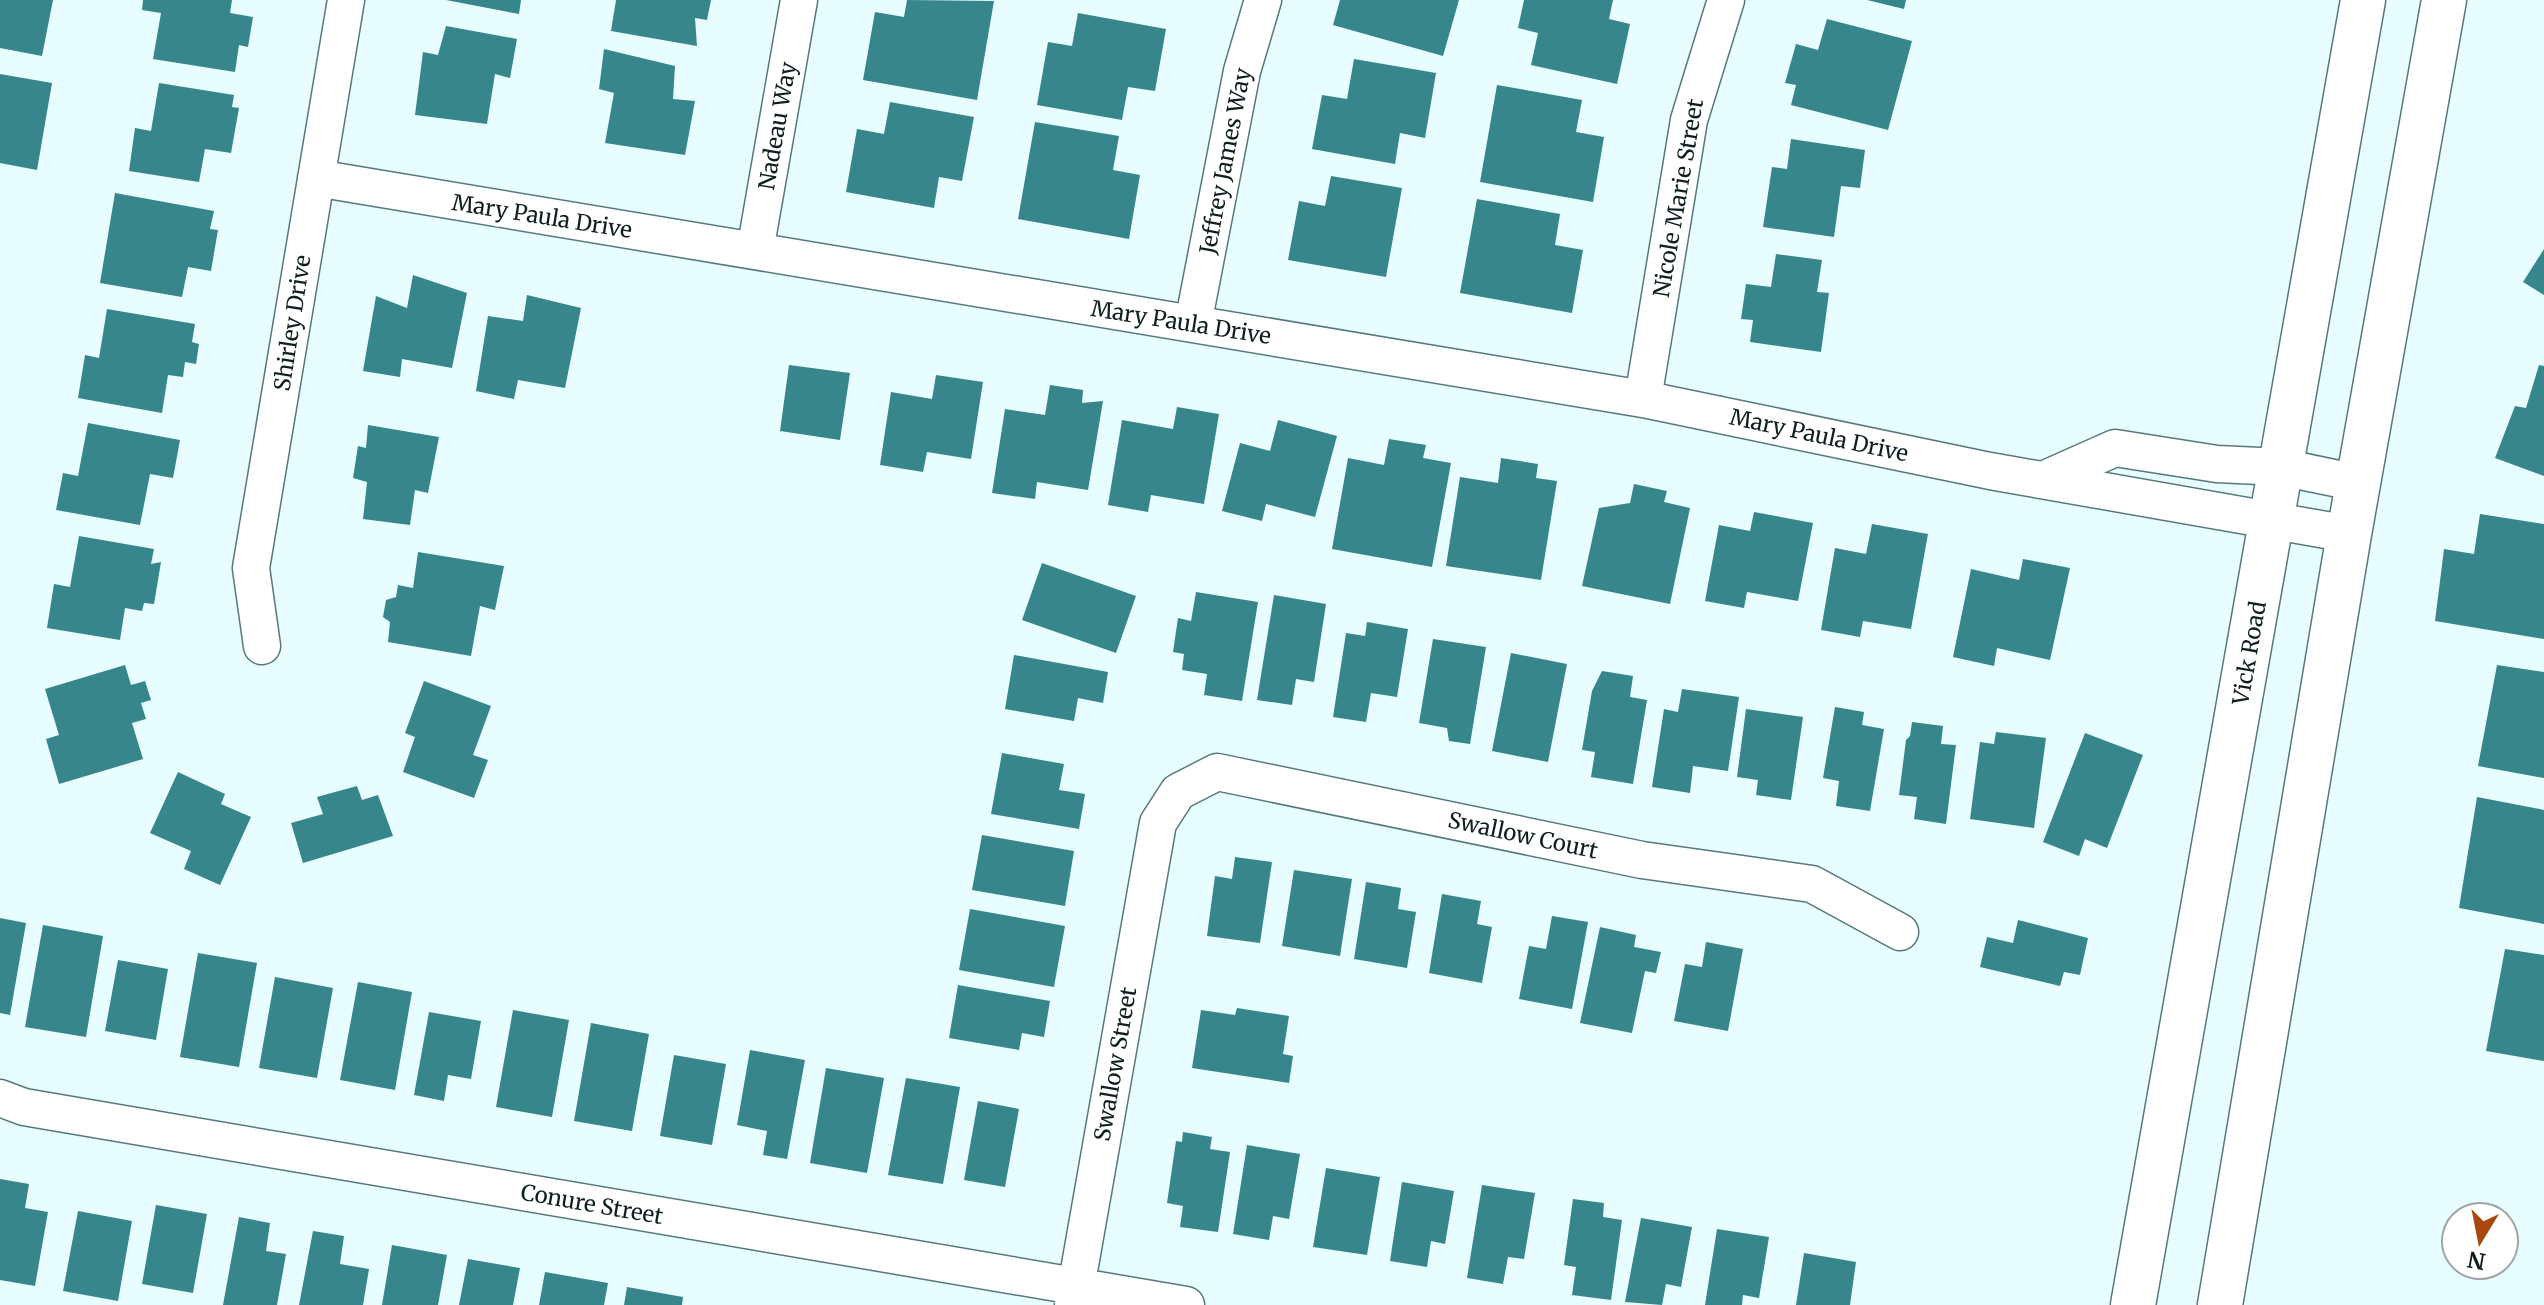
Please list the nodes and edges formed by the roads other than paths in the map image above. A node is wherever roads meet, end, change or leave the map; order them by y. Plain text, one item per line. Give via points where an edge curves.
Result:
1 (346, 0) edge
2 (799, 0) edge
3 (1263, 0) edge
4 (1726, 0) edge
5 (2363, 0) edge
6 (2444, 0) edge
7 (316, 178) junction
8 (755, 251) junction
9 (1193, 324) junction
10 (1643, 399) junction
11 (2281, 467) junction
12 (2043, 480) junction
13 (2358, 483) junction
14 (2272, 519) junction
15 (2349, 534) junction
16 (262, 646) dead end
17 (1158, 823) joint
18 (1900, 932) dead end
19 (0, 1098) edge
20 (1074, 1296) edge
21 (1186, 1305) edge
22 (2133, 1305) edge
23 (2220, 1305) edge

1 - 7 street, Shirley Drive
2 - 8 street, Nadeau Way
3 - 9 street, Jeffrey James Way via 1242,71
4 - 10 street, Nicole Marie Street via 1689,120
5 - 11 street, Vick Road
6 - 13 street
7 - 8 street, Mary Paula Drive
7 - 16 street, Shirley Drive via 251,568
8 - 9 street, Mary Paula Drive
9 - 10 street, Mary Paula Drive
10 - 12 street, Mary Paula Drive
11 - 12 street via 2217,464 2115,448
11 - 13 street
11 - 14 street, Vick Road
12 - 14 street, Mary Paula Drive
13 - 15 street
14 - 15 street, Mary Paula Drive
14 - 22 street, Vick Road
15 - 23 street
17 - 18 street, Swallow Court via 1178,792 1217,772 1642,860 1812,884
17 - 20 street, Swallow Street
19 - 20 street, Conure Street
20 - 21 street, Conure Street

